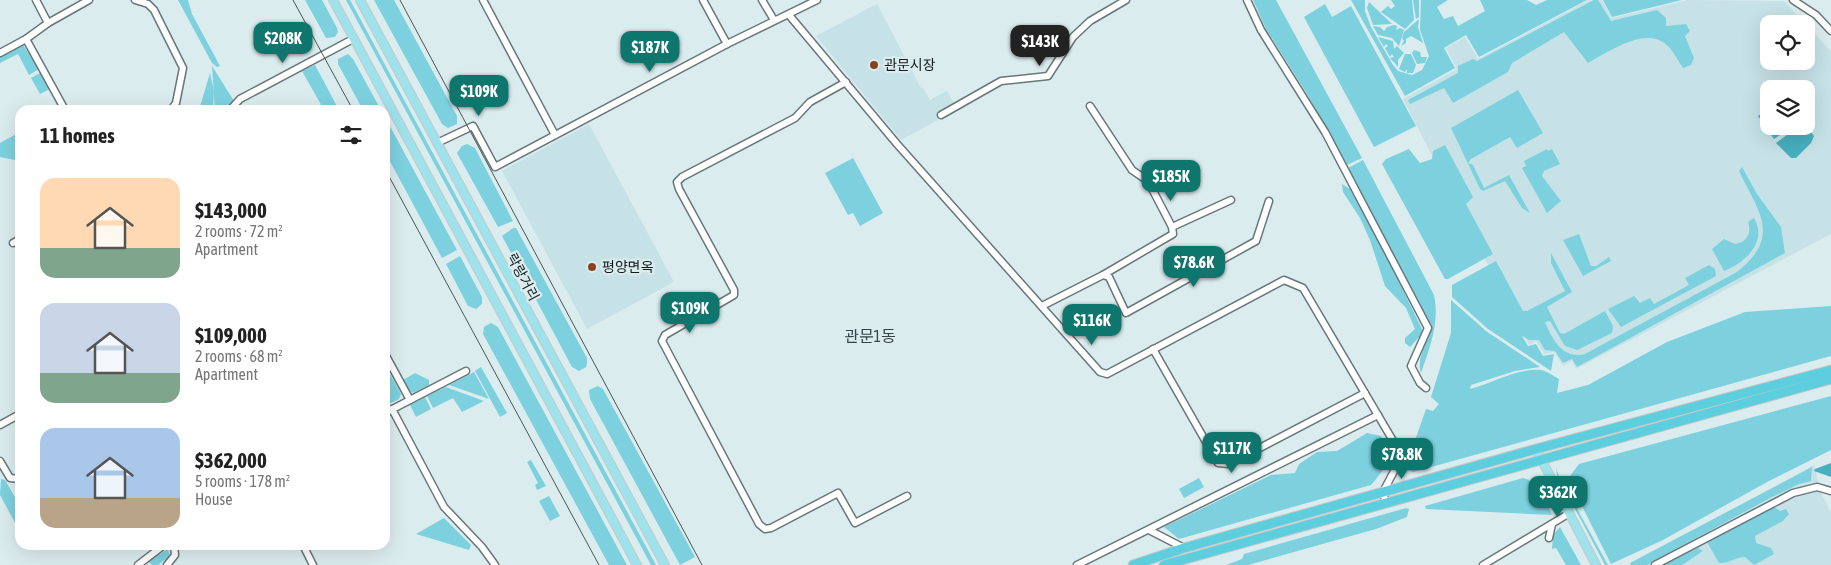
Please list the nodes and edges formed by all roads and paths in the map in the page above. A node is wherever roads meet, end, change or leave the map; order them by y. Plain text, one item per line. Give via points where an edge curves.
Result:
1 (36, 0) edge
2 (89, 0) edge
3 (136, 0) edge
4 (333, 0) edge
5 (360, 0) edge
6 (483, 0) edge
7 (703, 0) edge
8 (762, 0) edge
9 (817, 0) edge
10 (1126, 0) edge
11 (1247, 0) edge
12 (1792, 0) edge
13 (789, 15) junction
14 (774, 20) junction
15 (48, 23) junction
16 (1831, 31) edge
17 (353, 39) junction
18 (26, 40) junction
19 (726, 44) junction
20 (0, 53) edge
21 (846, 82) junction
22 (62, 105) edge
23 (175, 105) edge
24 (235, 105) edge
25 (389, 105) edge
26 (1090, 106) dead end
27 (390, 108) edge
28 (941, 115) dead end
29 (555, 135) junction
30 (437, 142) junction
31 (1230, 200) dead end
32 (1269, 201) dead end
33 (1172, 227) junction
34 (1103, 275) junction
35 (1042, 306) junction
36 (1153, 348) junction
37 (390, 363) edge
38 (1831, 370) edge
39 (466, 371) dead end
40 (1831, 379) edge
41 (1426, 388) dead end
42 (1365, 393) junction
43 (410, 400) junction
44 (392, 409) joint
45 (1378, 414) junction
46 (15, 416) edge
47 (0, 424) edge
48 (1536, 449) junction
49 (1540, 460) junction
50 (0, 461) edge
51 (15, 478) edge
52 (1831, 491) edge
53 (1383, 492) junction
54 (907, 496) dead end
55 (1386, 503) junction
56 (1568, 514) junction
57 (1552, 524) junction
58 (1149, 530) junction
59 (1549, 538) dead end
60 (1184, 548) junction
61 (158, 550) edge
62 (174, 550) edge
63 (306, 550) edge
64 (138, 565) edge
65 (167, 565) edge
66 (313, 565) edge
67 (495, 565) edge
68 (637, 565) edge
69 (665, 565) edge
70 (1077, 565) edge
71 (1133, 565) edge
72 (1164, 565) edge
73 (1482, 565) edge
74 (1596, 565) edge
75 (1655, 565) edge

1 - 15 street
2 - 15 street
3 - 23 street via 154,10 184,68
4 - 17 main road
5 - 30 main road, 락랑거리
6 - 29 street
7 - 19 street
8 - 14 street
9 - 13 street
10 - 28 street via 1090,21 1073,37 1048,76 1001,81
11 - 41 street via 1261,30 1324,132 1428,328 1411,366
12 - 16 street via 1816,15
13 - 14 street
13 - 21 street
14 - 19 street
15 - 18 street
17 - 24 street via 240,99
17 - 25 main road
18 - 20 street
18 - 22 street
19 - 29 street
21 - 35 street
21 - 54 street via 810,102 795,118 677,182 734,295 665,335 662,341 759,524 765,529 838,493 855,524
26 - 33 street via 1132,170 1148,181
27 - 68 main road
29 - 30 street via 494,166 473,126
30 - 69 main road, 락랑거리
31 - 33 street
32 - 34 street via 1256,241 1126,313 1109,277
33 - 34 street via 1173,234
34 - 35 street
35 - 36 street via 1100,372 1106,374
36 - 42 street via 1284,280 1304,288
36 - 42 street via 1218,463 1229,464
37 - 43 street
38 - 48 highway
39 - 43 street
40 - 49 highway
42 - 45 street
43 - 44 street
44 - 67 street via 444,507
45 - 53 street via 1402,456
45 - 58 street
46 - 47 street
48 - 49 main road
48 - 53 highway
49 - 55 highway
49 - 56 main road
50 - 51 street via 10,478
52 - 75 street via 1817,487 1793,493
53 - 55 street
53 - 60 highway
55 - 72 highway
56 - 57 street
56 - 74 main road
57 - 59 street
57 - 73 street
58 - 60 street
58 - 70 street
60 - 71 highway
61 - 64 street
62 - 65 street via 175,555
63 - 66 street

